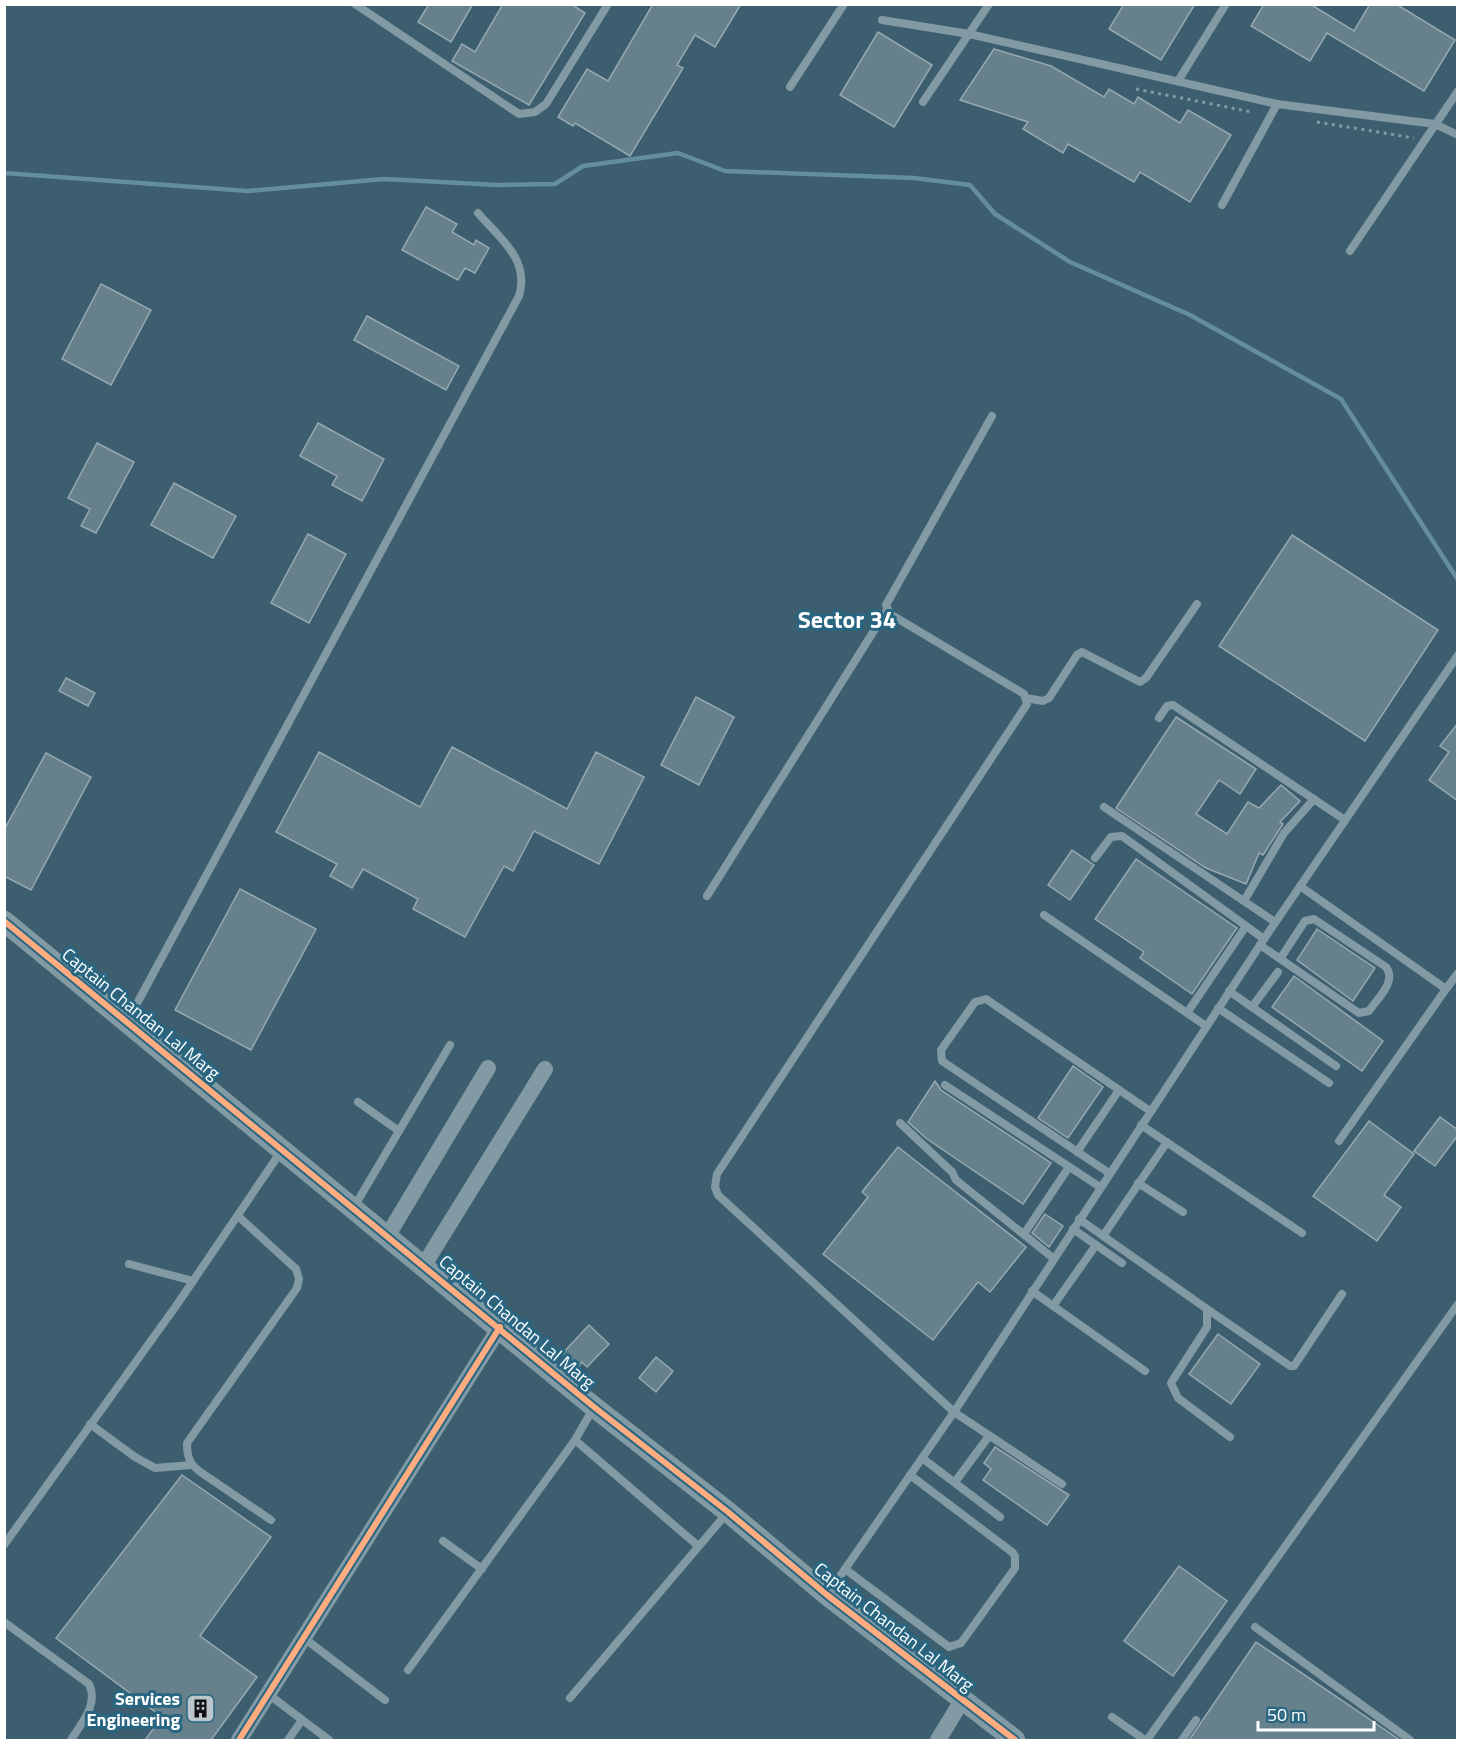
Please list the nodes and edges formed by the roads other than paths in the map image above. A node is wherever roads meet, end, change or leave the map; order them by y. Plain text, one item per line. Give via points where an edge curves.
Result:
1 (355, 4) edge
2 (608, 4) edge
3 (989, 4) edge
4 (1226, 4) edge
5 (840, 6) edge
6 (882, 20) dead end
7 (969, 34) junction
8 (1178, 81) junction
9 (790, 87) dead end
10 (1458, 91) edge
11 (923, 102) dead end
12 (1277, 104) junction
13 (1436, 124) junction
14 (1458, 135) edge
15 (1222, 205) dead end
16 (478, 213) dead end
17 (1350, 251) dead end
18 (992, 416) dead end
19 (1197, 604) dead end
20 (887, 610) junction
21 (1458, 655) edge
22 (1026, 698) junction
23 (1159, 718) dead end
24 (1314, 799) junction
25 (1104, 807) dead end
26 (1345, 820) junction
27 (1095, 858) dead end
28 (1300, 886) junction
29 (707, 896) dead end
30 (1244, 901) junction
31 (1044, 915) dead end
32 (4, 921) edge
33 (1275, 922) junction
34 (1246, 926) junction
35 (1262, 942) junction
36 (1281, 959) junction
37 (1278, 972) dead end
38 (1458, 973) edge
39 (1446, 989) junction
40 (1229, 991) junction
41 (1252, 1007) junction
42 (1218, 1008) junction
43 (1187, 1013) junction
44 (127, 1022) junction
45 (1206, 1026) junction
46 (450, 1045) dead end
47 (1336, 1066) dead end
48 (488, 1068) dead end
49 (545, 1069) dead end
50 (1329, 1083) dead end
51 (945, 1085) dead end
52 (1119, 1090) junction
53 (358, 1102) dead end
54 (1150, 1111) junction
55 (900, 1123) dead end
56 (1141, 1125) junction
57 (399, 1131) junction
58 (1339, 1141) dead end
59 (1167, 1142) junction
60 (283, 1150) junction
61 (1077, 1152) junction
62 (1069, 1167) junction
63 (1109, 1173) junction
64 (1138, 1183) junction
65 (1100, 1187) junction
66 (354, 1208) junction
67 (1183, 1212) dead end
68 (238, 1216) junction
69 (1078, 1219) junction
70 (1072, 1228) junction
71 (1302, 1233) dead end
72 (1024, 1234) junction
73 (388, 1235) junction
74 (1103, 1236) junction
75 (1096, 1245) junction
76 (1053, 1258) junction
77 (1122, 1263) dead end
78 (129, 1264) dead end
79 (424, 1265) junction
80 (193, 1281) junction
81 (1032, 1291) junction
82 (1342, 1294) dead end
83 (1458, 1304) edge
84 (1053, 1306) junction
85 (1207, 1310) junction
86 (500, 1327) junction
87 (1145, 1371) dead end
88 (594, 1407) junction
89 (954, 1412) junction
90 (90, 1424) junction
91 (989, 1436) junction
92 (1230, 1437) dead end
93 (574, 1440) junction
94 (922, 1458) junction
95 (191, 1465) junction
96 (910, 1475) junction
97 (955, 1482) junction
98 (1062, 1484) dead end
99 (729, 1512) junction
100 (1000, 1517) dead end
101 (270, 1520) dead end
102 (443, 1541) dead end
103 (4, 1545) edge
104 (697, 1545) junction
105 (482, 1569) junction
106 (845, 1569) junction
107 (826, 1595) junction
108 (4, 1622) edge
109 (1255, 1627) dead end
110 (304, 1638) junction
111 (408, 1670) dead end
112 (268, 1694) junction
113 (570, 1698) dead end
114 (963, 1699) junction
115 (385, 1700) dead end
116 (1112, 1717) dead end
117 (302, 1720) junction
118 (1196, 1720) dead end
119 (71, 1740) edge
120 (238, 1740) edge
121 (288, 1740) edge
122 (329, 1740) edge
123 (938, 1740) edge
124 (1014, 1740) edge
125 (1146, 1740) edge
126 (1182, 1740) edge
127 (1410, 1740) edge

1 - 2 lane via 519,114 529,114 546,104
3 - 7 lane
4 - 8 lane
5 - 9 lane
6 - 7 lane
7 - 8 lane
7 - 11 lane
8 - 12 lane
10 - 13 lane
12 - 13 lane
12 - 15 lane
13 - 14 lane
13 - 17 lane
16 - 44 lane via 520,262 519,296
18 - 20 lane via 888,598
19 - 22 lane via 1140,682 1082,652 1049,698
20 - 22 lane
20 - 29 lane
21 - 26 lane
22 - 89 lane via 1023,712 716,1180 718,1195
23 - 24 lane via 1167,706 1173,705
24 - 26 lane
24 - 30 lane via 1284,833
25 - 30 lane
26 - 28 lane
27 - 34 lane via 1111,837 1122,836
28 - 33 lane
28 - 39 lane
30 - 33 lane
31 - 43 lane
32 - 44 street, Captain Chandan Lal Marg
33 - 35 lane
34 - 35 lane
34 - 43 lane
35 - 36 lane
35 - 40 lane
36 - 36 lane via 1359,1013 1369,1011 1391,979 1386,967 1314,919 1305,921
37 - 41 lane
38 - 39 lane
39 - 58 lane
40 - 41 lane
40 - 42 lane
41 - 47 lane
42 - 45 lane
42 - 50 lane
43 - 45 lane
44 - 60 street, Captain Chandan Lal Marg
45 - 54 lane
46 - 57 lane
48 - 73 street
49 - 79 street
51 - 62 lane
52 - 54 lane
52 - 61 lane
52 - 61 lane via 986,999 975,1002 940,1050 942,1061
53 - 57 lane
54 - 56 lane
55 - 72 lane via 956,1180
56 - 59 lane
56 - 63 lane
57 - 66 lane
59 - 64 lane
59 - 71 lane
60 - 66 street, Captain Chandan Lal Marg
60 - 68 lane
61 - 63 lane
62 - 65 lane
62 - 72 lane
63 - 65 lane
64 - 67 lane
64 - 74 lane
65 - 69 lane
66 - 73 street, Captain Chandan Lal Marg
68 - 80 lane
68 - 95 lane via 296,1269 299,1279 297,1288 187,1443
69 - 70 lane
69 - 74 lane
70 - 75 lane
70 - 76 lane
72 - 76 lane
73 - 79 street, Captain Chandan Lal Marg
74 - 85 lane
75 - 77 lane
75 - 84 lane
76 - 81 lane
78 - 80 lane
79 - 86 street, Captain Chandan Lal Marg
80 - 90 lane
81 - 84 lane
81 - 89 lane
82 - 85 lane via 1294,1366
83 - 125 lane
84 - 87 lane
85 - 92 lane via 1206,1327 1171,1383 1178,1398
86 - 88 street, Captain Chandan Lal Marg
86 - 110 street
88 - 93 lane
88 - 99 street, Captain Chandan Lal Marg
89 - 91 lane
89 - 94 lane
90 - 95 lane via 155,1468
90 - 103 lane
91 - 97 lane
91 - 98 lane
93 - 104 lane
93 - 105 lane
94 - 96 lane
94 - 97 lane
95 - 101 lane
96 - 106 lane
96 - 106 lane via 1012,1552 1015,1568 961,1643 949,1647
97 - 100 lane
99 - 104 lane
99 - 107 street, Captain Chandan Lal Marg
102 - 105 lane
104 - 113 lane
105 - 111 lane
106 - 107 lane
107 - 114 street, Captain Chandan Lal Marg
108 - 119 lane via 89,1684 92,1703
109 - 127 lane
110 - 112 street
110 - 115 lane
112 - 117 lane
112 - 120 street
114 - 123 street
114 - 124 street, Captain Chandan Lal Marg
116 - 125 lane
117 - 121 lane
117 - 122 lane
118 - 126 lane

